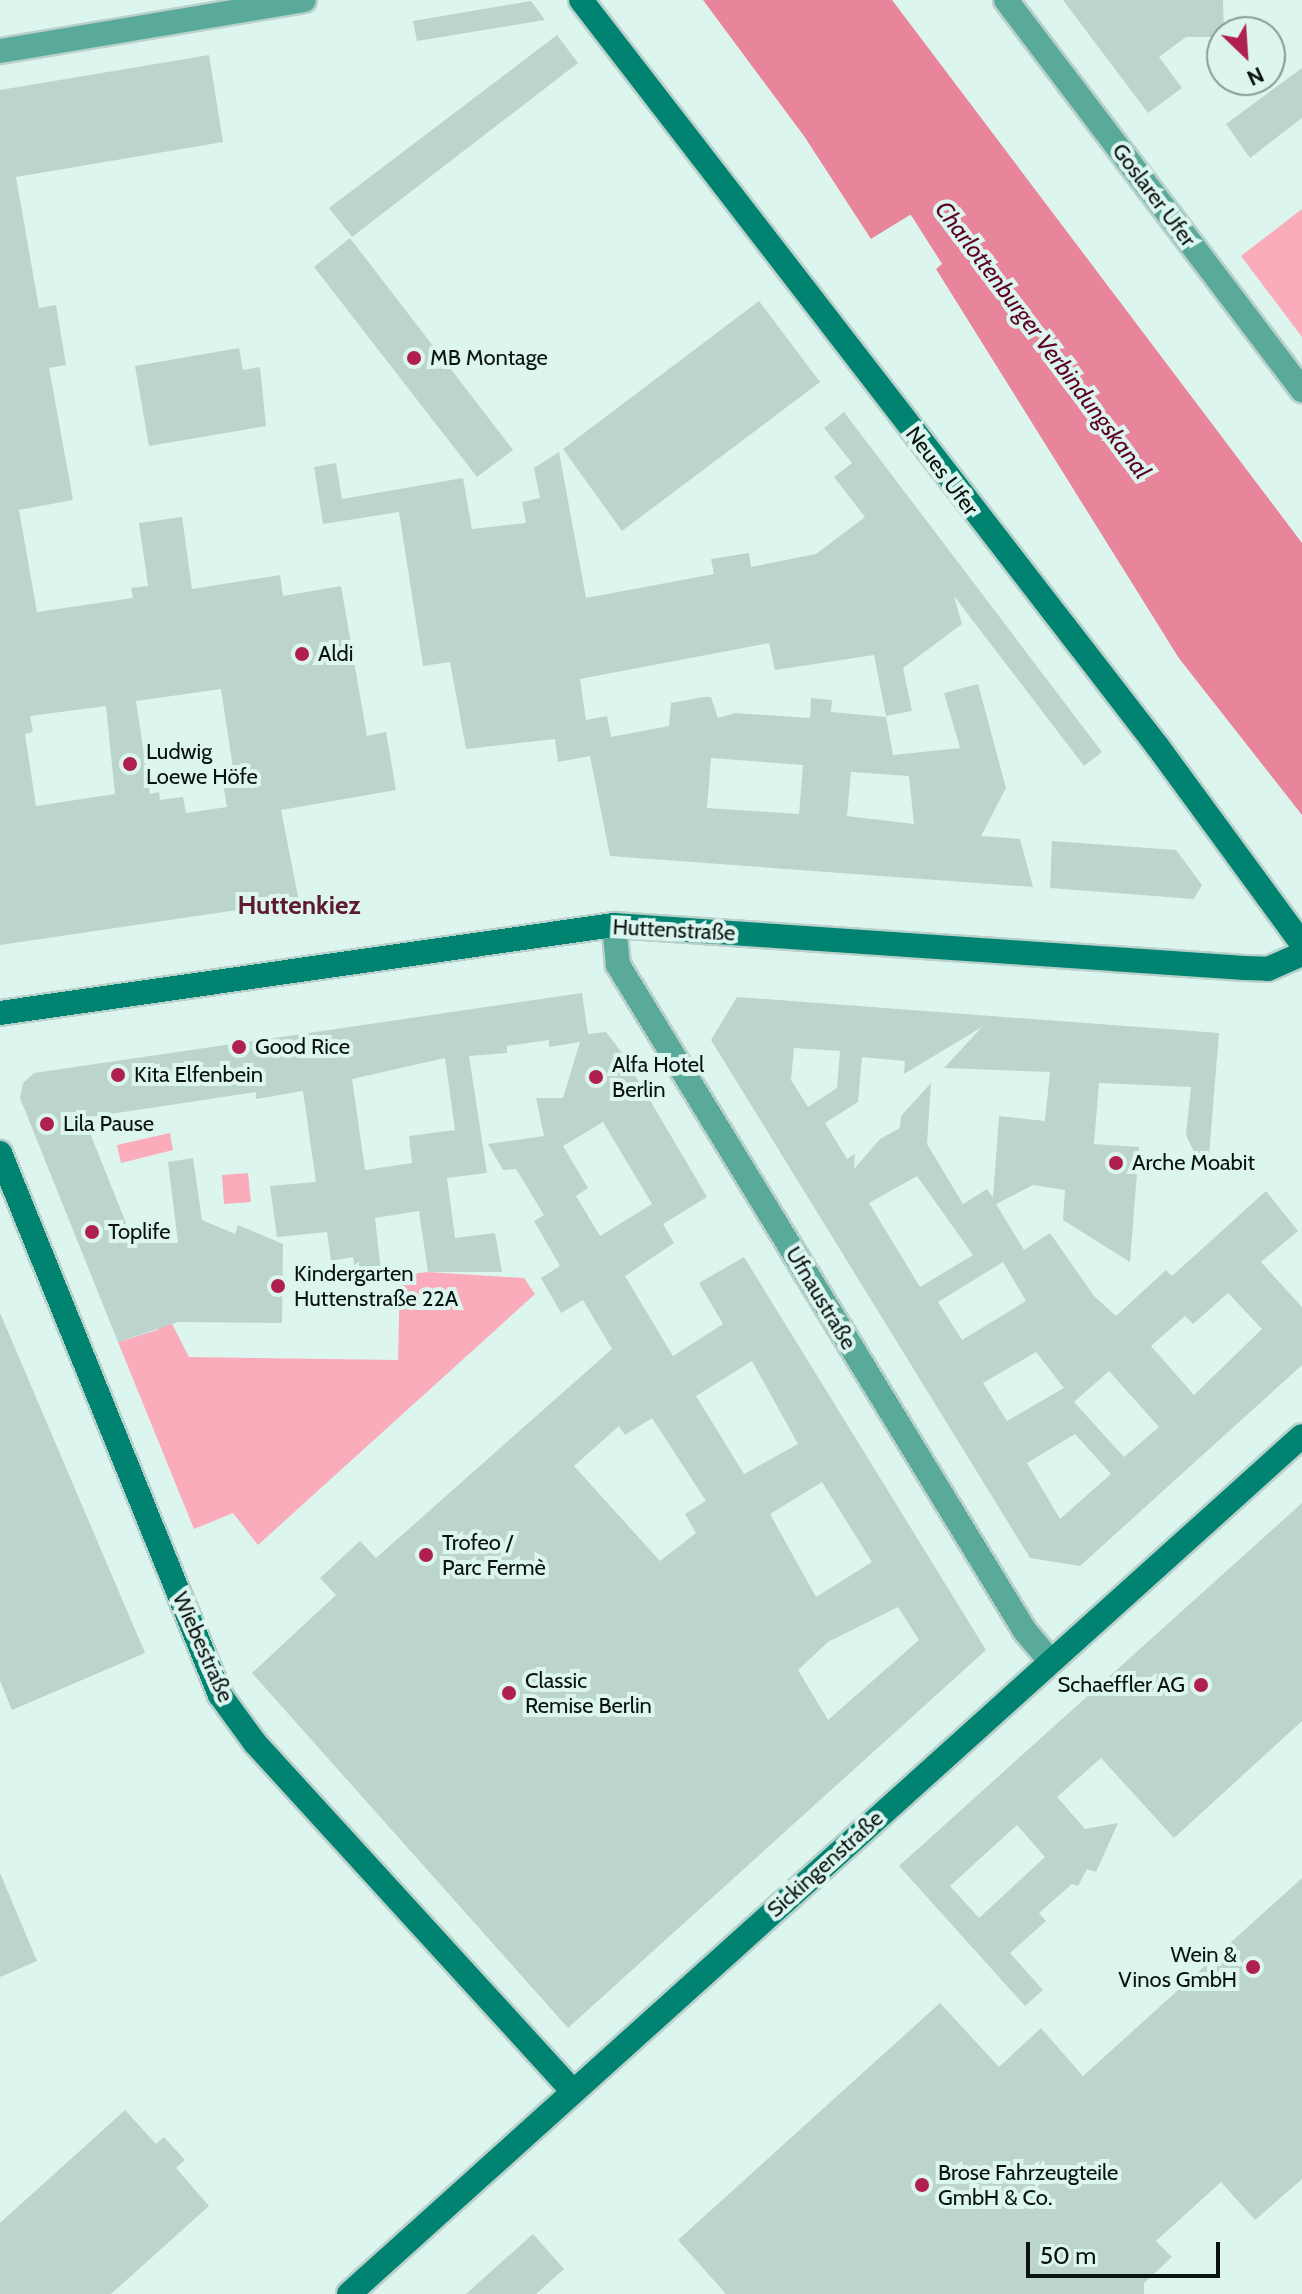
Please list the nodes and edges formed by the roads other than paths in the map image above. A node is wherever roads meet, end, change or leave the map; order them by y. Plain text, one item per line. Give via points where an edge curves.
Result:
1 (304, 0) edge
2 (581, 0) edge
3 (1006, 0) edge
4 (0, 51) edge
5 (1302, 390) edge
6 (614, 925) junction
7 (1302, 944) edge
8 (1302, 954) edge
9 (0, 1013) edge
10 (0, 1153) edge
11 (1302, 1436) edge
12 (1050, 1661) junction
13 (573, 2091) junction
14 (349, 2294) edge

1 - 4 street
2 - 7 street, Neues Ufer via 1158,747
3 - 5 street, Goslarer Ufer
6 - 8 street, Huttenstraße via 1268,969
6 - 9 street, Huttenstraße
6 - 12 street, Ufnaustraße via 618,965 1025,1631
10 - 13 street, Wiebestraße via 220,1695 255,1743
11 - 12 street, Sickingenstraße
12 - 13 street, Sickingenstraße
13 - 14 street, Sickingenstraße

